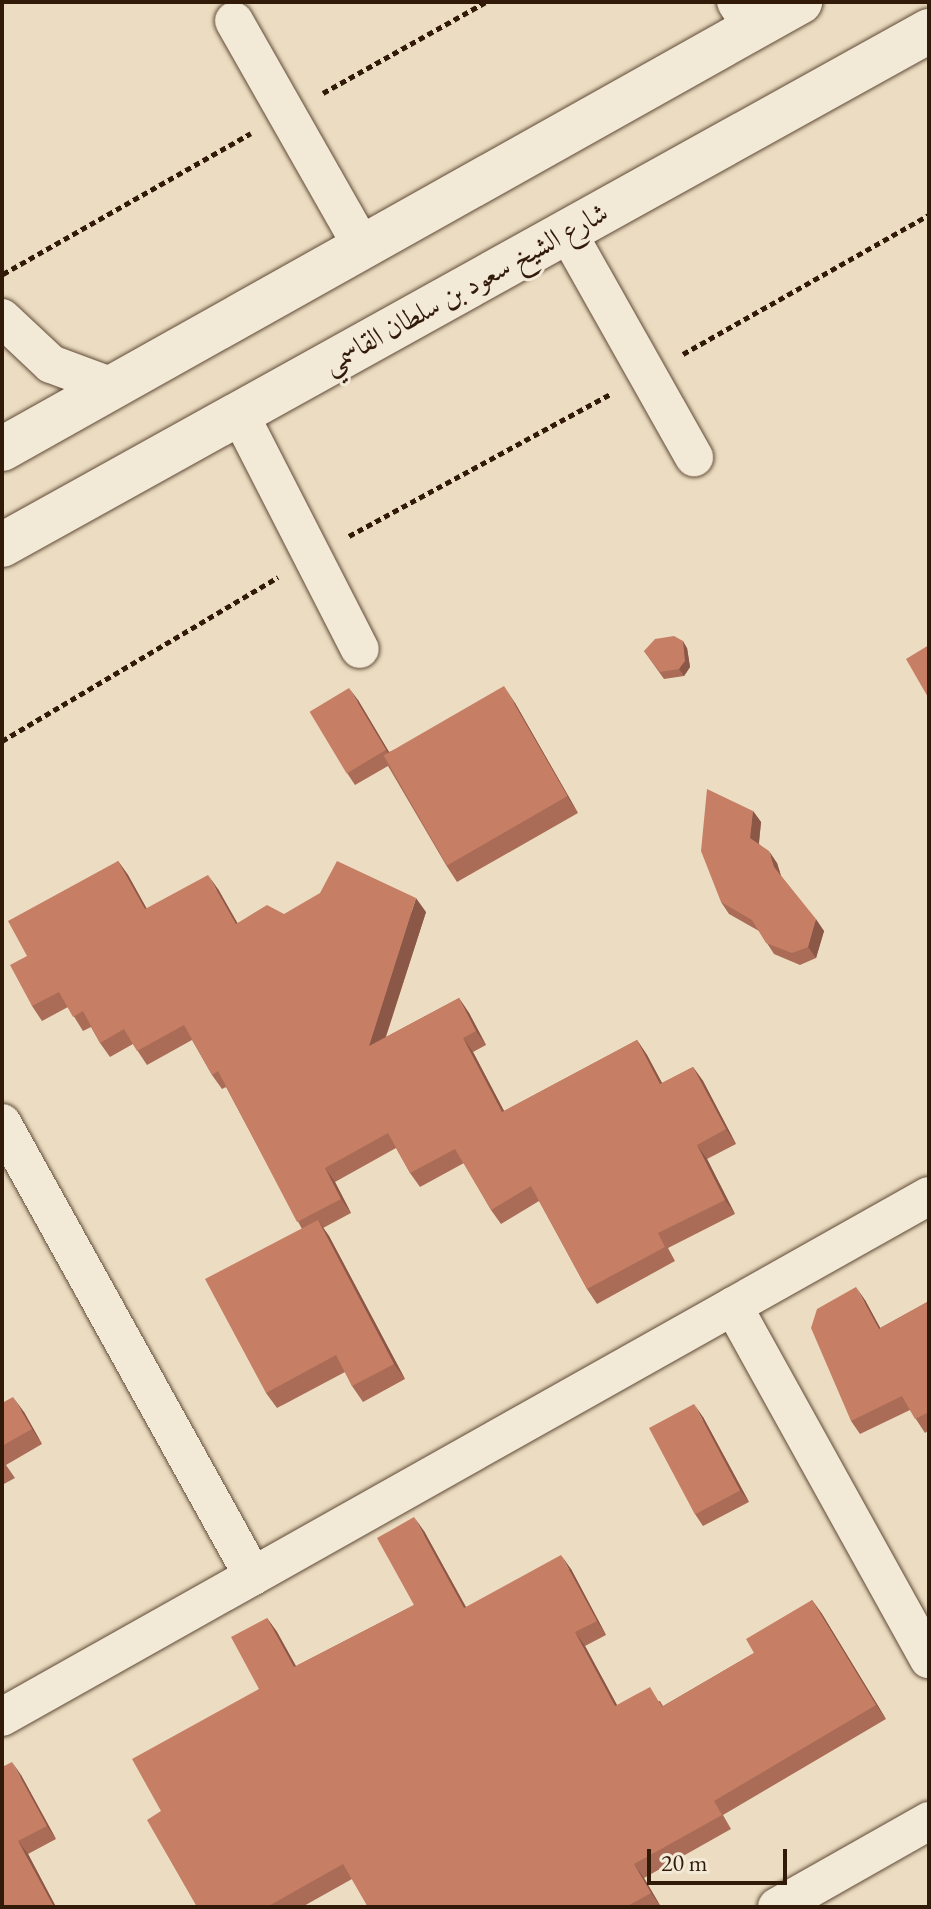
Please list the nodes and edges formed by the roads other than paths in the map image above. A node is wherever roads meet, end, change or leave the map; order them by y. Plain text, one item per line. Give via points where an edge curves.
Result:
1 (800, 2) edge
2 (745, 15) edge
3 (234, 21) dead end
4 (924, 37) edge
5 (566, 230) junction
6 (363, 248) junction
7 (2, 318) edge
8 (113, 387) junction
9 (239, 413) junction
10 (2, 449) edge
11 (694, 457) dead end
12 (2, 545) edge
13 (360, 649) dead end
14 (2, 1123) edge
15 (929, 1196) edge
16 (733, 1306) junction
17 (253, 1576) junction
18 (929, 1659) edge
19 (2, 1717) edge
20 (929, 1821) edge
21 (777, 1907) edge

1 - 2 main road
2 - 6 main road
3 - 6 street
4 - 5 main road, شارع الشيخ سعود بن سلطان القاسمي
5 - 9 main road, شارع الشيخ سعود بن سلطان القاسمي
5 - 11 street
6 - 8 main road
7 - 8 street via 51,364
8 - 10 main road
9 - 12 main road, شارع الشيخ سعود بن سلطان القاسمي
9 - 13 street
14 - 17 street
15 - 16 street
16 - 17 street
16 - 18 street
17 - 19 street
20 - 21 street

